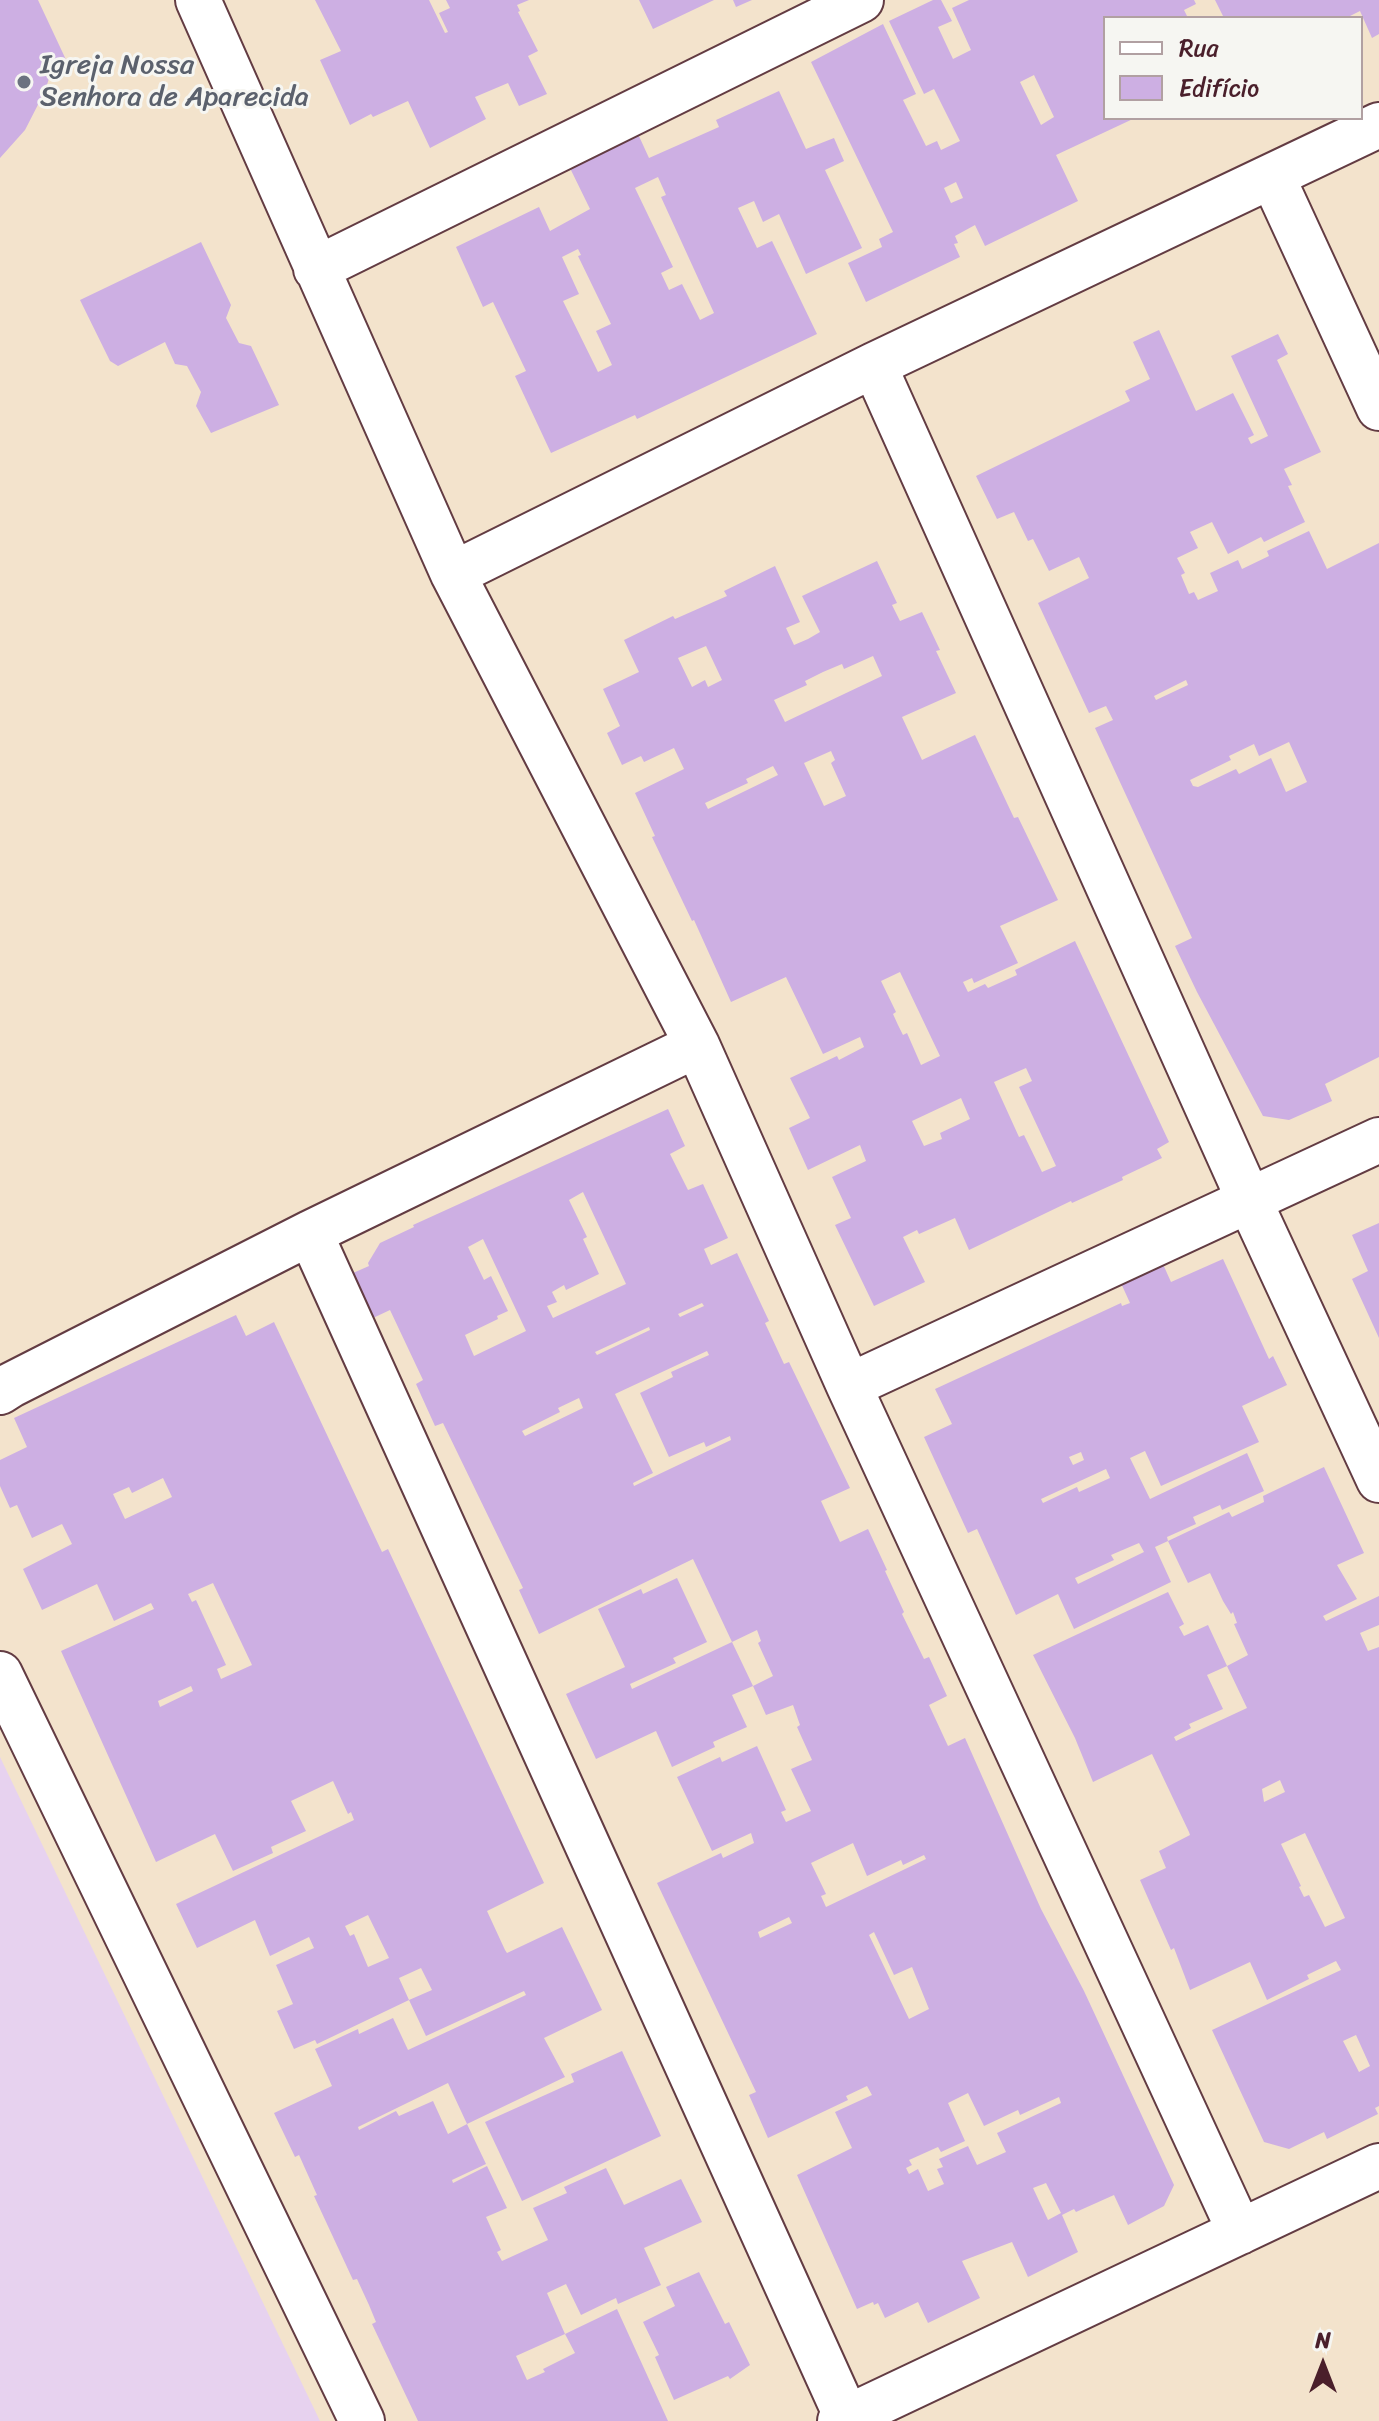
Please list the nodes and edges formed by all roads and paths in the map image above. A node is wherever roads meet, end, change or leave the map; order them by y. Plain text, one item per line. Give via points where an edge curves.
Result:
1 (198, 0) edge
2 (861, 0) edge
3 (1379, 125) edge
4 (1272, 176) junction
5 (316, 269) junction
6 (874, 365) junction
7 (1379, 408) edge
8 (453, 574) junction
9 (697, 1045) junction
10 (1379, 1140) edge
11 (1249, 1200) junction
12 (310, 1233) junction
13 (849, 1386) junction
14 (0, 1392) edge
15 (1379, 1480) edge
16 (0, 1674) edge
17 (1379, 2166) edge
18 (1240, 2232) junction
19 (843, 2419) edge
20 (362, 2421) edge

1 - 5 street
2 - 5 street
3 - 4 street
4 - 6 street
4 - 7 street
5 - 8 street
6 - 8 street
6 - 11 street
8 - 9 street
9 - 12 street
9 - 13 street
10 - 11 street
11 - 13 street
11 - 15 street
12 - 14 street
12 - 19 street
13 - 18 street
16 - 20 street
17 - 18 street
18 - 19 street

